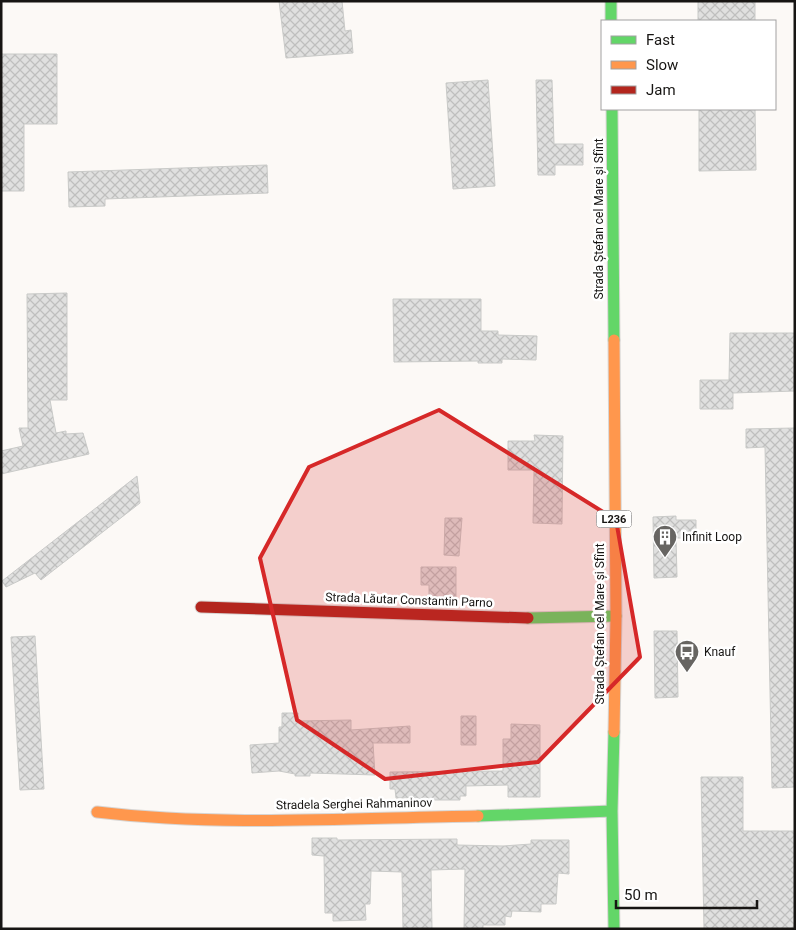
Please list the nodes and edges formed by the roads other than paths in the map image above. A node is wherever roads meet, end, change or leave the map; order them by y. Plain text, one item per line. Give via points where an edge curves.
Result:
1 (611, 1) edge
2 (611, 20) edge
3 (612, 110) edge
4 (200, 607) dead end
5 (616, 616) junction
6 (612, 811) junction
7 (97, 812) dead end
8 (614, 929) edge

1 - 2 street
3 - 5 street, Strada Ștefan cel Mare și Sfînt / L236
4 - 5 street, Strada Lăutar Constantin Parno via 527,618
5 - 6 street, Strada Ștefan cel Mare și Sfînt / L236
6 - 7 street, Stradela Serghei Rahmaninov via 263,820 157,819
6 - 8 street, Strada Ștefan cel Mare și Sfînt / L236

